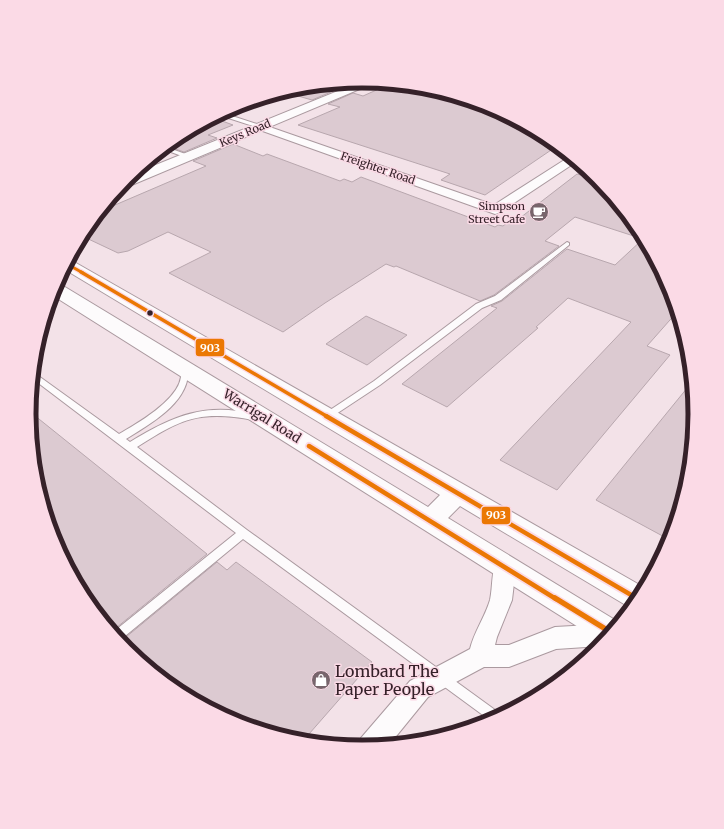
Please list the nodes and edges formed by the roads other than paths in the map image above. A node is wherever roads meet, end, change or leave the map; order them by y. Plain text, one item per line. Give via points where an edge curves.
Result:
1 (353, 88) edge
2 (229, 117) edge
3 (261, 127) junction
4 (171, 150) edge
5 (189, 157) junction
6 (568, 162) edge
7 (138, 178) edge
8 (567, 244) dead end
9 (72, 267) edge
10 (60, 292) edge
11 (184, 368) junction
12 (38, 379) edge
13 (327, 416) junction
14 (265, 418) junction
15 (119, 439) junction
16 (130, 447) junction
17 (457, 493) junction
18 (431, 520) junction
19 (243, 533) junction
20 (505, 566) junction
21 (633, 596) edge
22 (607, 630) edge
23 (121, 633) edge
24 (602, 635) edge
25 (481, 656) junction
26 (442, 677) junction
27 (491, 714) edge
28 (376, 740) edge

1 - 3 main road, Keys Road
2 - 3 lane
3 - 5 main road, Keys Road
3 - 6 street, Freighter Road via 495,210
4 - 5 lane
5 - 7 main road, Keys Road
8 - 13 lane via 498,298 479,306 377,383
9 - 13 main road
10 - 11 main road, Warrigal Road
11 - 14 main road, Warrigal Road
11 - 15 lane via 184,383 163,409
12 - 15 lane
13 - 17 main road
14 - 16 lane via 220,412 199,413 166,424
14 - 18 main road, Warrigal Road
15 - 16 lane
16 - 19 lane
17 - 18 main road
17 - 21 main road
18 - 20 main road, Warrigal Road
19 - 23 lane
19 - 26 lane
20 - 22 main road, Warrigal Road
20 - 25 street via 501,600 485,637
24 - 25 street via 555,638 509,656
25 - 26 street
26 - 27 lane
26 - 28 street via 419,689

